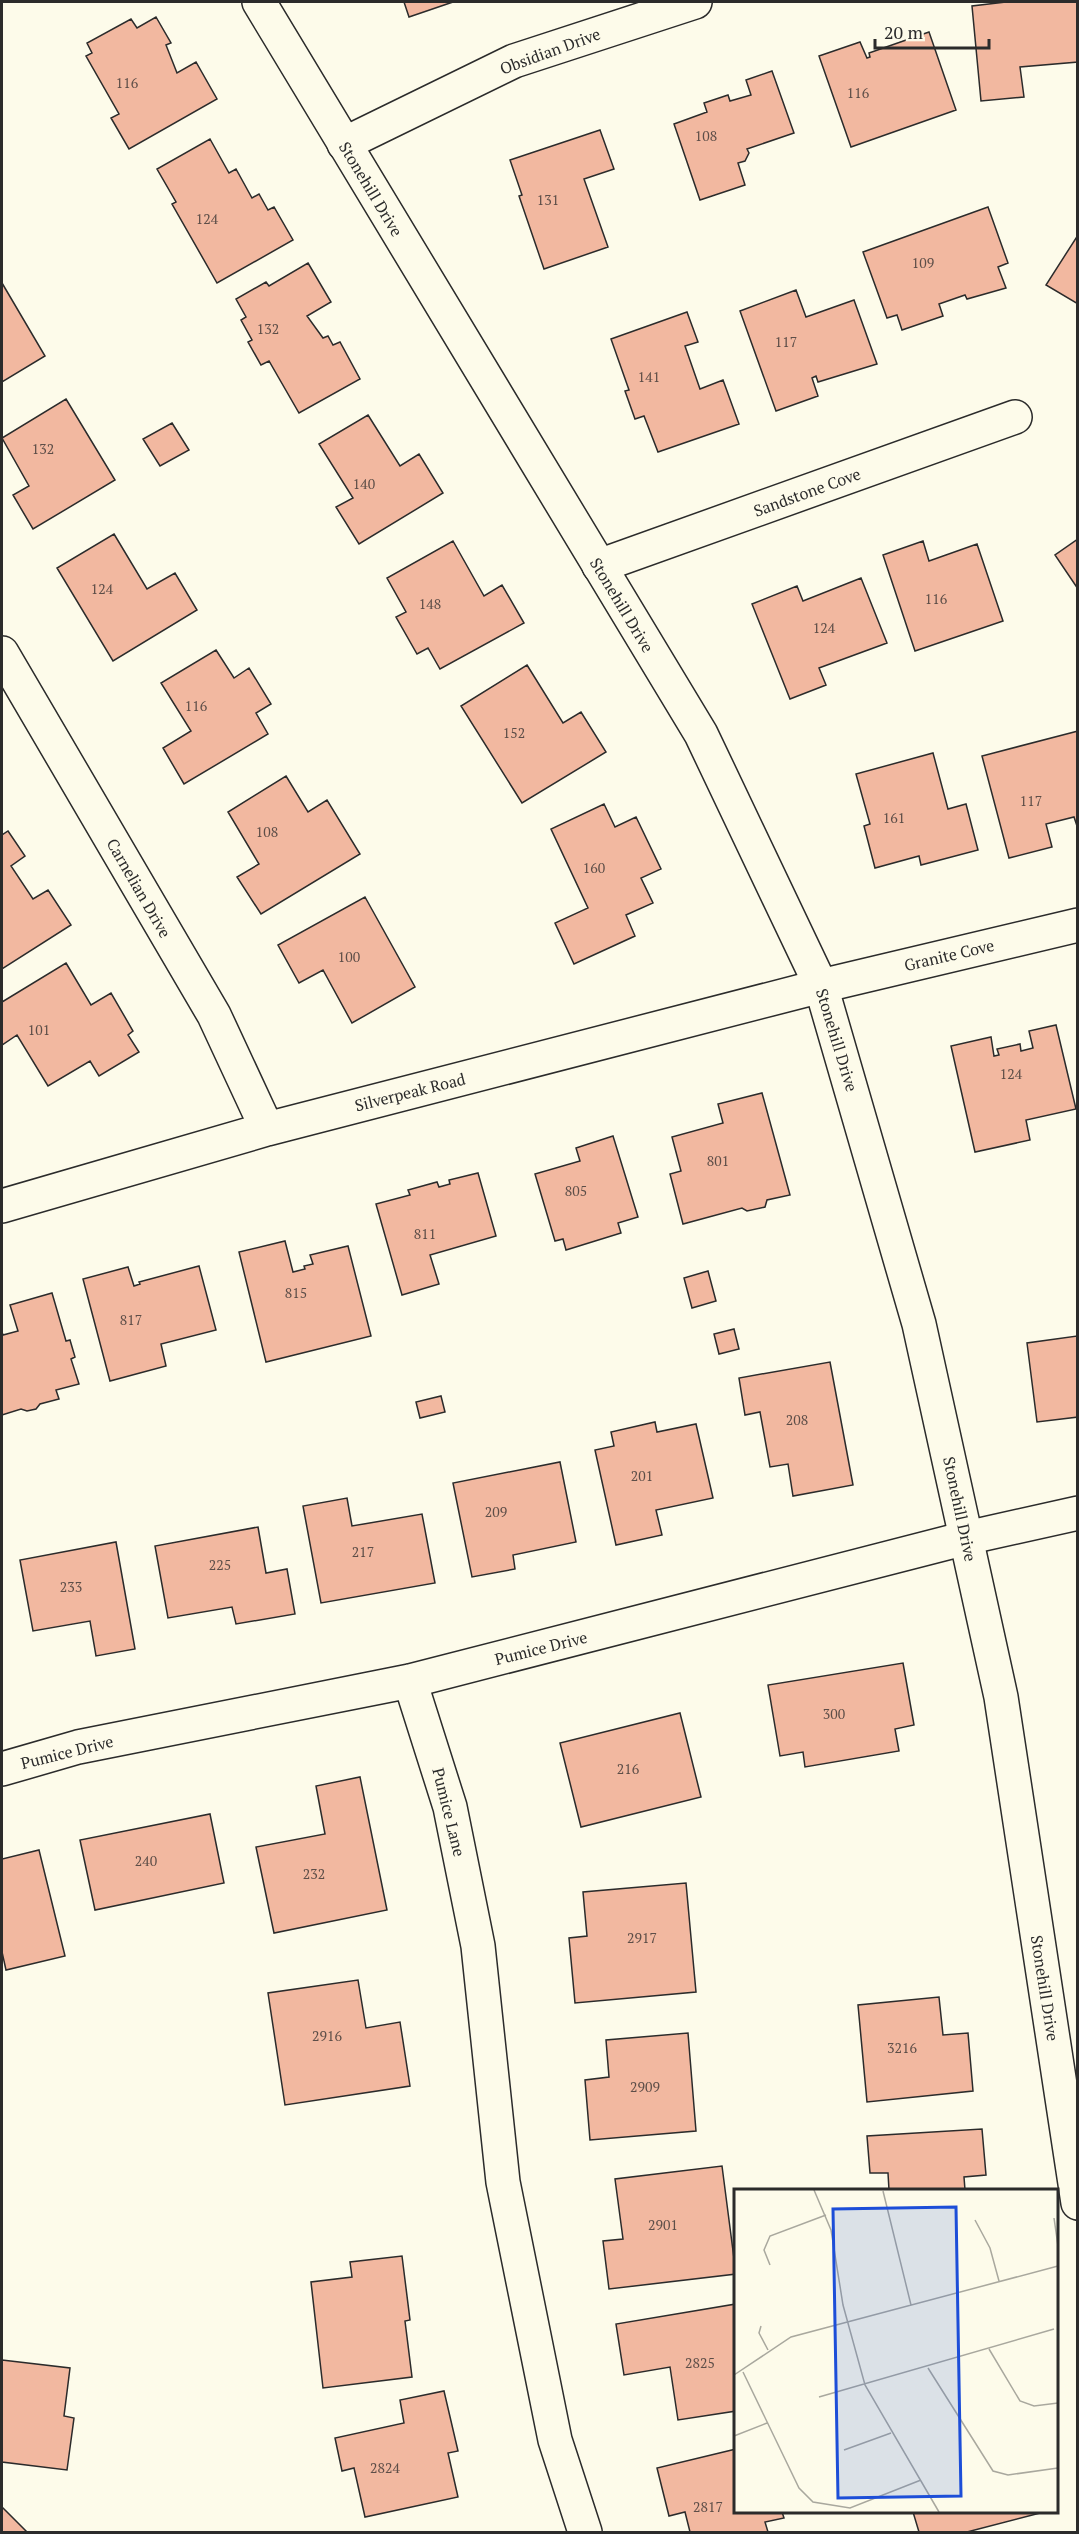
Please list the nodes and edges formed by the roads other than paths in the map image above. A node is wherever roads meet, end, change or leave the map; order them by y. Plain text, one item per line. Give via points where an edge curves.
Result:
1 (259, 2) edge
2 (696, 2) edge
3 (344, 144) junction
4 (1015, 417) dead end
5 (599, 566) junction
6 (2, 653) edge
7 (1077, 925) edge
8 (821, 986) junction
9 (267, 1129) junction
10 (2, 1206) edge
11 (1077, 1513) edge
12 (966, 1538) junction
13 (411, 1681) junction
14 (2, 1769) edge
15 (1077, 2203) edge
16 (585, 2532) edge

1 - 3 street, Stonehill Drive
2 - 3 street, Obsidian Drive via 514,62
3 - 5 street, Stonehill Drive
4 - 5 street, Sandstone Cove
5 - 8 street, Stonehill Drive via 700,734
6 - 9 street, Carnelian Drive via 214,1016
7 - 8 street, Granite Cove
8 - 9 street, Silverpeak Road
8 - 12 street, Stonehill Drive via 919,1324
9 - 10 street, Silverpeak Road
11 - 12 street, Pumice Drive
12 - 13 street, Pumice Drive
12 - 15 street, Stonehill Drive via 1001,1697
13 - 14 street, Pumice Drive via 78,1747
13 - 16 street, Pumice Lane via 450,1807 478,1946 503,2182 555,2440

